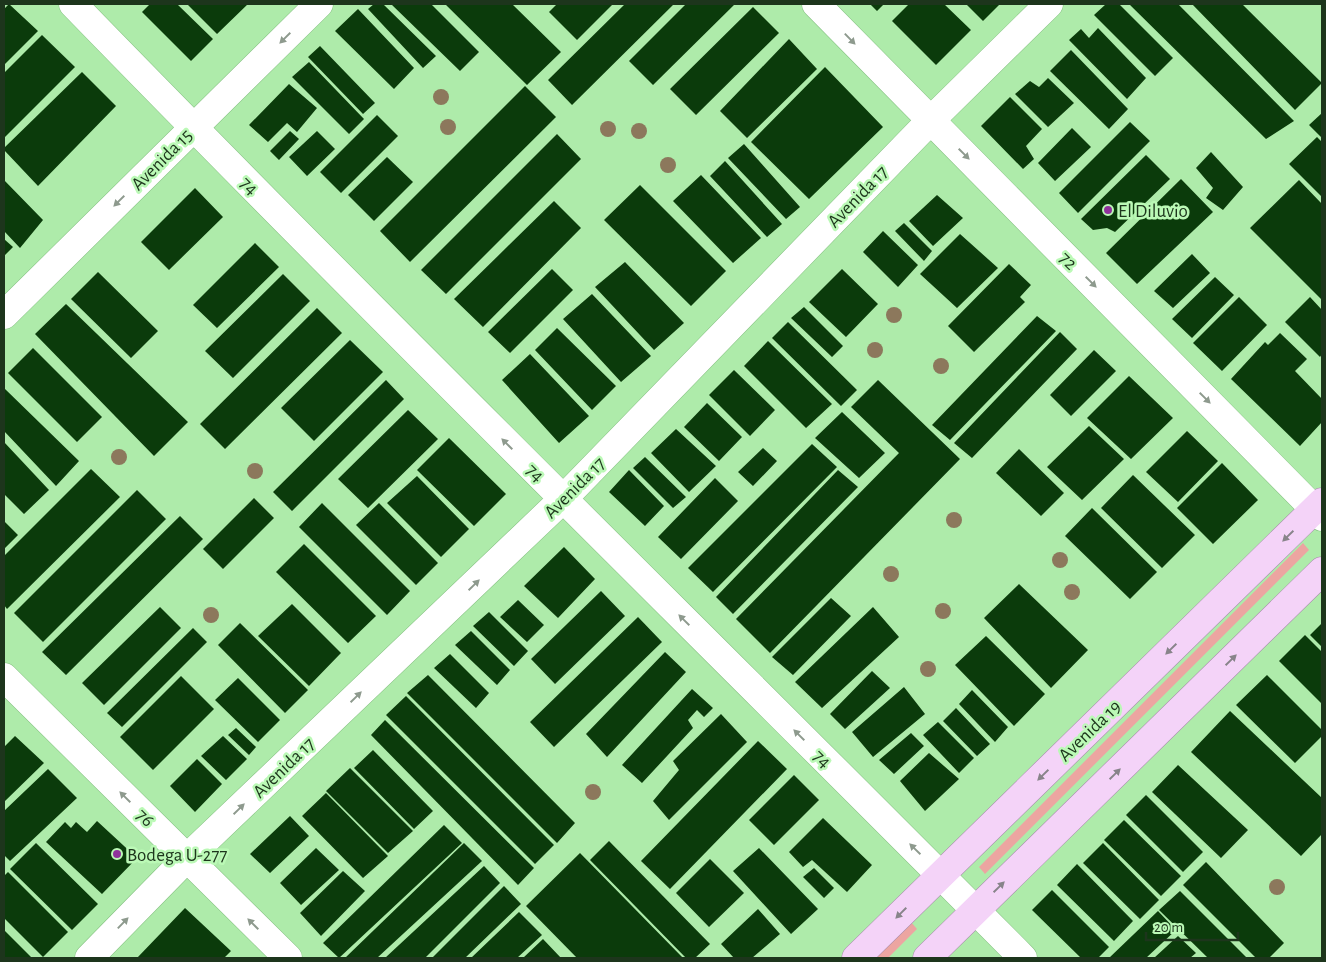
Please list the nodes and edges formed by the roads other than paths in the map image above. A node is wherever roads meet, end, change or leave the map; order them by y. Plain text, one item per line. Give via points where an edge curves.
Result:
1 (73, 4) edge
2 (319, 4) edge
3 (816, 4) edge
4 (1049, 4) edge
5 (930, 121) junction
6 (193, 128) junction
7 (4, 315) edge
8 (562, 499) junction
9 (1320, 509) edge
10 (1322, 571) edge
11 (4, 677) edge
12 (187, 858) junction
13 (941, 874) junction
14 (975, 910) junction
15 (89, 958) edge
16 (288, 958) edge
17 (856, 958) edge
18 (927, 958) edge
19 (1023, 958) edge

1 - 6 street, 74
2 -> 6 street, Avenida 15
3 -> 5 street, 72
4 - 5 street, Avenida 17
5 - 8 street, Avenida 17
5 -> 9 street, 72
6 -> 7 street, Avenida 15
8 -> 6 street, 74
12 -> 8 street, Avenida 17
13 -> 8 street, 74
9 -> 13 main road, Avenida 19
14 -> 10 main road
12 -> 11 street, 76
15 -> 12 street, Avenida 17
16 -> 12 street, 76
13 - 14 street, 74
13 -> 17 main road, Avenida 19
14 - 18 main road
14 - 19 street, 74

